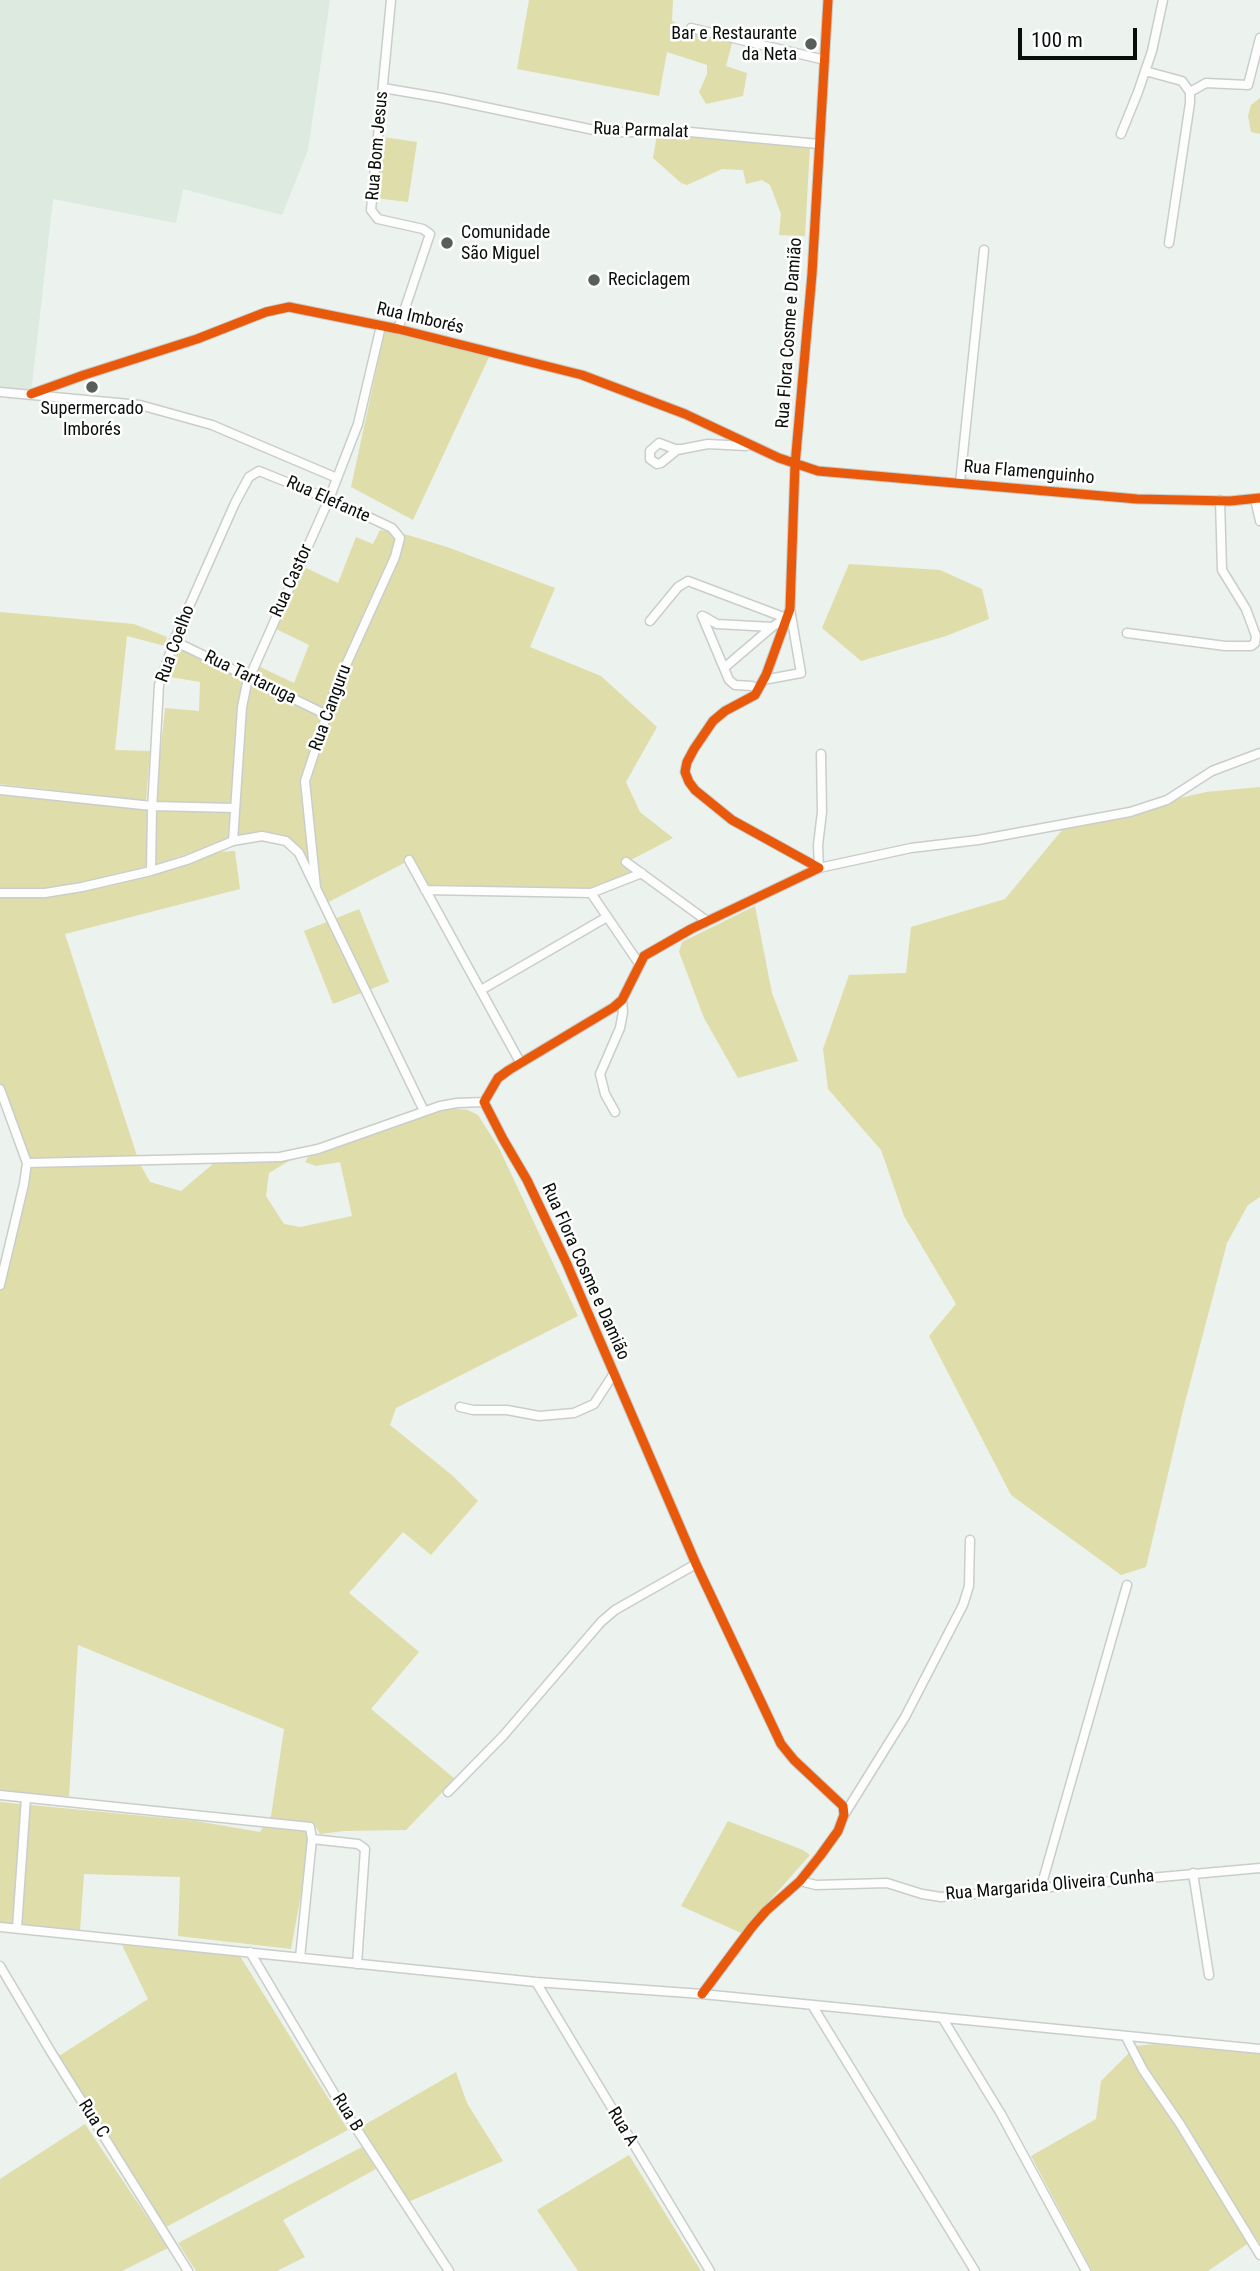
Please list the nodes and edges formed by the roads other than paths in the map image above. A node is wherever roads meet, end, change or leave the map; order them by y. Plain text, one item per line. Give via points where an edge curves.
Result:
1 (391, 0) edge
2 (828, 0) edge
3 (1163, 0) edge
4 (691, 28) dead end
5 (1260, 39) edge
6 (825, 60) junction
7 (1145, 71) junction
8 (383, 88) junction
9 (1190, 92) junction
10 (1121, 134) dead end
11 (819, 144) junction
12 (1169, 243) dead end
13 (984, 250) dead end
14 (381, 326) junction
15 (398, 329) junction
16 (0, 392) edge
17 (31, 394) junction
18 (752, 446) junction
19 (682, 449) dead end
20 (795, 465) junction
21 (252, 473) joint
22 (337, 478) junction
23 (960, 483) junction
24 (329, 499) junction
25 (1258, 499) edge
26 (1220, 500) junction
27 (1260, 521) edge
28 (400, 538) joint
29 (788, 613) junction
30 (650, 621) dead end
31 (772, 627) junction
32 (1127, 633) dead end
33 (174, 641) junction
34 (724, 668) junction
35 (249, 677) junction
36 (764, 680) junction
37 (752, 686) dead end
38 (327, 715) junction
39 (1260, 753) edge
40 (821, 754) dead end
41 (0, 790) edge
42 (152, 806) junction
43 (236, 808) junction
44 (233, 841) junction
45 (409, 860) dead end
46 (626, 862) dead end
47 (818, 868) junction
48 (151, 871) junction
49 (642, 873) junction
50 (316, 888) junction
51 (425, 890) junction
52 (0, 892) edge
53 (591, 893) junction
54 (607, 917) junction
55 (707, 921) junction
56 (640, 965) junction
57 (481, 990) junction
58 (622, 1000) junction
59 (520, 1062) junction
60 (0, 1089) edge
61 (484, 1102) junction
62 (424, 1111) junction
63 (615, 1112) dead end
64 (27, 1163) junction
65 (0, 1285) edge
66 (613, 1375) junction
67 (460, 1407) dead end
68 (970, 1540) dead end
69 (696, 1564) junction
70 (1127, 1586) dead end
71 (448, 1793) dead end
72 (0, 1795) edge
73 (26, 1798) junction
74 (844, 1815) junction
75 (312, 1839) junction
76 (1260, 1868) edge
77 (1192, 1873) junction
78 (800, 1881) junction
79 (1041, 1887) junction
80 (0, 1927) edge
81 (17, 1928) junction
82 (250, 1952) junction
83 (300, 1958) junction
84 (357, 1964) junction
85 (0, 1966) edge
86 (1209, 1975) dead end
87 (536, 1982) junction
88 (702, 1994) junction
89 (812, 2005) junction
90 (943, 2020) junction
91 (1126, 2037) junction
92 (1260, 2049) edge
93 (1260, 2255) edge
94 (188, 2271) edge
95 (449, 2271) edge
96 (710, 2271) edge
97 (975, 2271) edge
98 (1086, 2271) edge

1 - 8 street, Rua Bom Jesus
2 - 6 street, Rua Flora Cosme e Damião
3 - 7 street
4 - 6 street
5 - 9 street via 1248,85 1206,83
6 - 11 street, Rua Flora Cosme e Damião
7 - 9 street via 1182,81
7 - 10 street
8 - 11 street, Rua Parmalat via 594,130 691,132
8 - 15 street, Rua Bom Jesus via 373,214 430,234
9 - 12 street
11 - 20 street, Rua Flora Cosme e Damião
13 - 23 street
14 - 15 street, Rua Imborés
14 - 17 street, Rua Imborés via 305,309 276,309
14 - 22 street, Rua Castor via 358,424
15 - 18 street, Rua Imborés via 582,375 685,414
16 - 17 street
17 - 22 street via 150,407 212,425
18 - 19 street via 708,444
18 - 20 street, Rua Imborés
20 - 23 street, Rua Flamenguinho
20 - 29 street, Rua Flora Cosme e Damião
21 - 24 street, Rua Elefante via 263,472
21 - 33 street, Rua Coelho
22 - 24 street, Rua Castor
23 - 26 street, Rua Flamenguinho via 1137,499
24 - 28 street, Rua Elefante via 392,528
24 - 35 street, Rua Castor
25 - 26 street, Rua Flamenguinho
25 - 27 street
26 - 32 street via 1222,570 1246,608 1255,643 1225,646
28 - 38 street, Rua Canguru
29 - 30 street via 688,581
29 - 31 street
29 - 36 street, Rua Flora Cosme e Damião
29 - 36 street via 801,673
31 - 34 street
31 - 34 street via 717,624 702,616
33 - 35 street, Rua Tartaruga
33 - 42 street, Rua Coelho via 159,685
34 - 37 street via 735,685
35 - 38 street, Rua Tartaruga
35 - 43 street, Rua Castor via 242,707
36 - 47 street, Rua Flora Cosme e Damião via 755,695 713,721 687,762 687,777 695,790 732,820
38 - 50 street, Rua Canguru via 304,781
39 - 47 street via 1213,771 1167,800 1130,812
40 - 47 street
41 - 42 street
42 - 43 street
42 - 48 street, Rua Coelho
43 - 44 street, Rua Castor
44 - 48 street
44 - 50 street via 262,836 286,841 299,853
45 - 51 street
46 - 49 street
47 - 55 street
48 - 52 street via 61,891
49 - 53 street
49 - 55 street
50 - 62 street
51 - 53 street
51 - 57 street
53 - 54 street
54 - 56 street
54 - 57 street
55 - 56 street via 645,956
56 - 58 street
57 - 59 street
58 - 59 street
58 - 63 street via 620,1028 600,1074
59 - 61 street via 498,1078
60 - 64 street
61 - 62 street
61 - 66 street, Rua Flora Cosme e Damião via 566,1262
62 - 64 street via 338,1143 280,1157
64 - 65 street
66 - 67 street via 594,1404 574,1413 539,1416
66 - 69 street, Rua Flora Cosme e Damião
68 - 74 street via 969,1586 963,1605 905,1717
69 - 71 street via 601,1622
69 - 74 street, Rua Flora Cosme e Damião via 781,1744 842,1806
70 - 79 street
72 - 73 street
73 - 75 street via 308,1826
73 - 81 street
74 - 78 street via 838,1831
75 - 83 street
75 - 84 street via 358,1844 365,1849
76 - 77 street, Rua Margarida Oliveira Cunha
77 - 79 street, Rua Margarida Oliveira Cunha
77 - 86 street
78 - 79 street, Rua Margarida Oliveira Cunha via 816,1885 887,1883 941,1897
78 - 88 street via 751,1927
80 - 81 street
81 - 82 street
82 - 83 street
82 - 95 street, Rua B via 341,2105
83 - 84 street
84 - 87 street
85 - 94 street, Rua C
87 - 88 street
87 - 96 street, Rua A
88 - 89 street
89 - 90 street
89 - 97 street
90 - 91 street
90 - 98 street via 1001,2114
91 - 92 street
91 - 93 street

